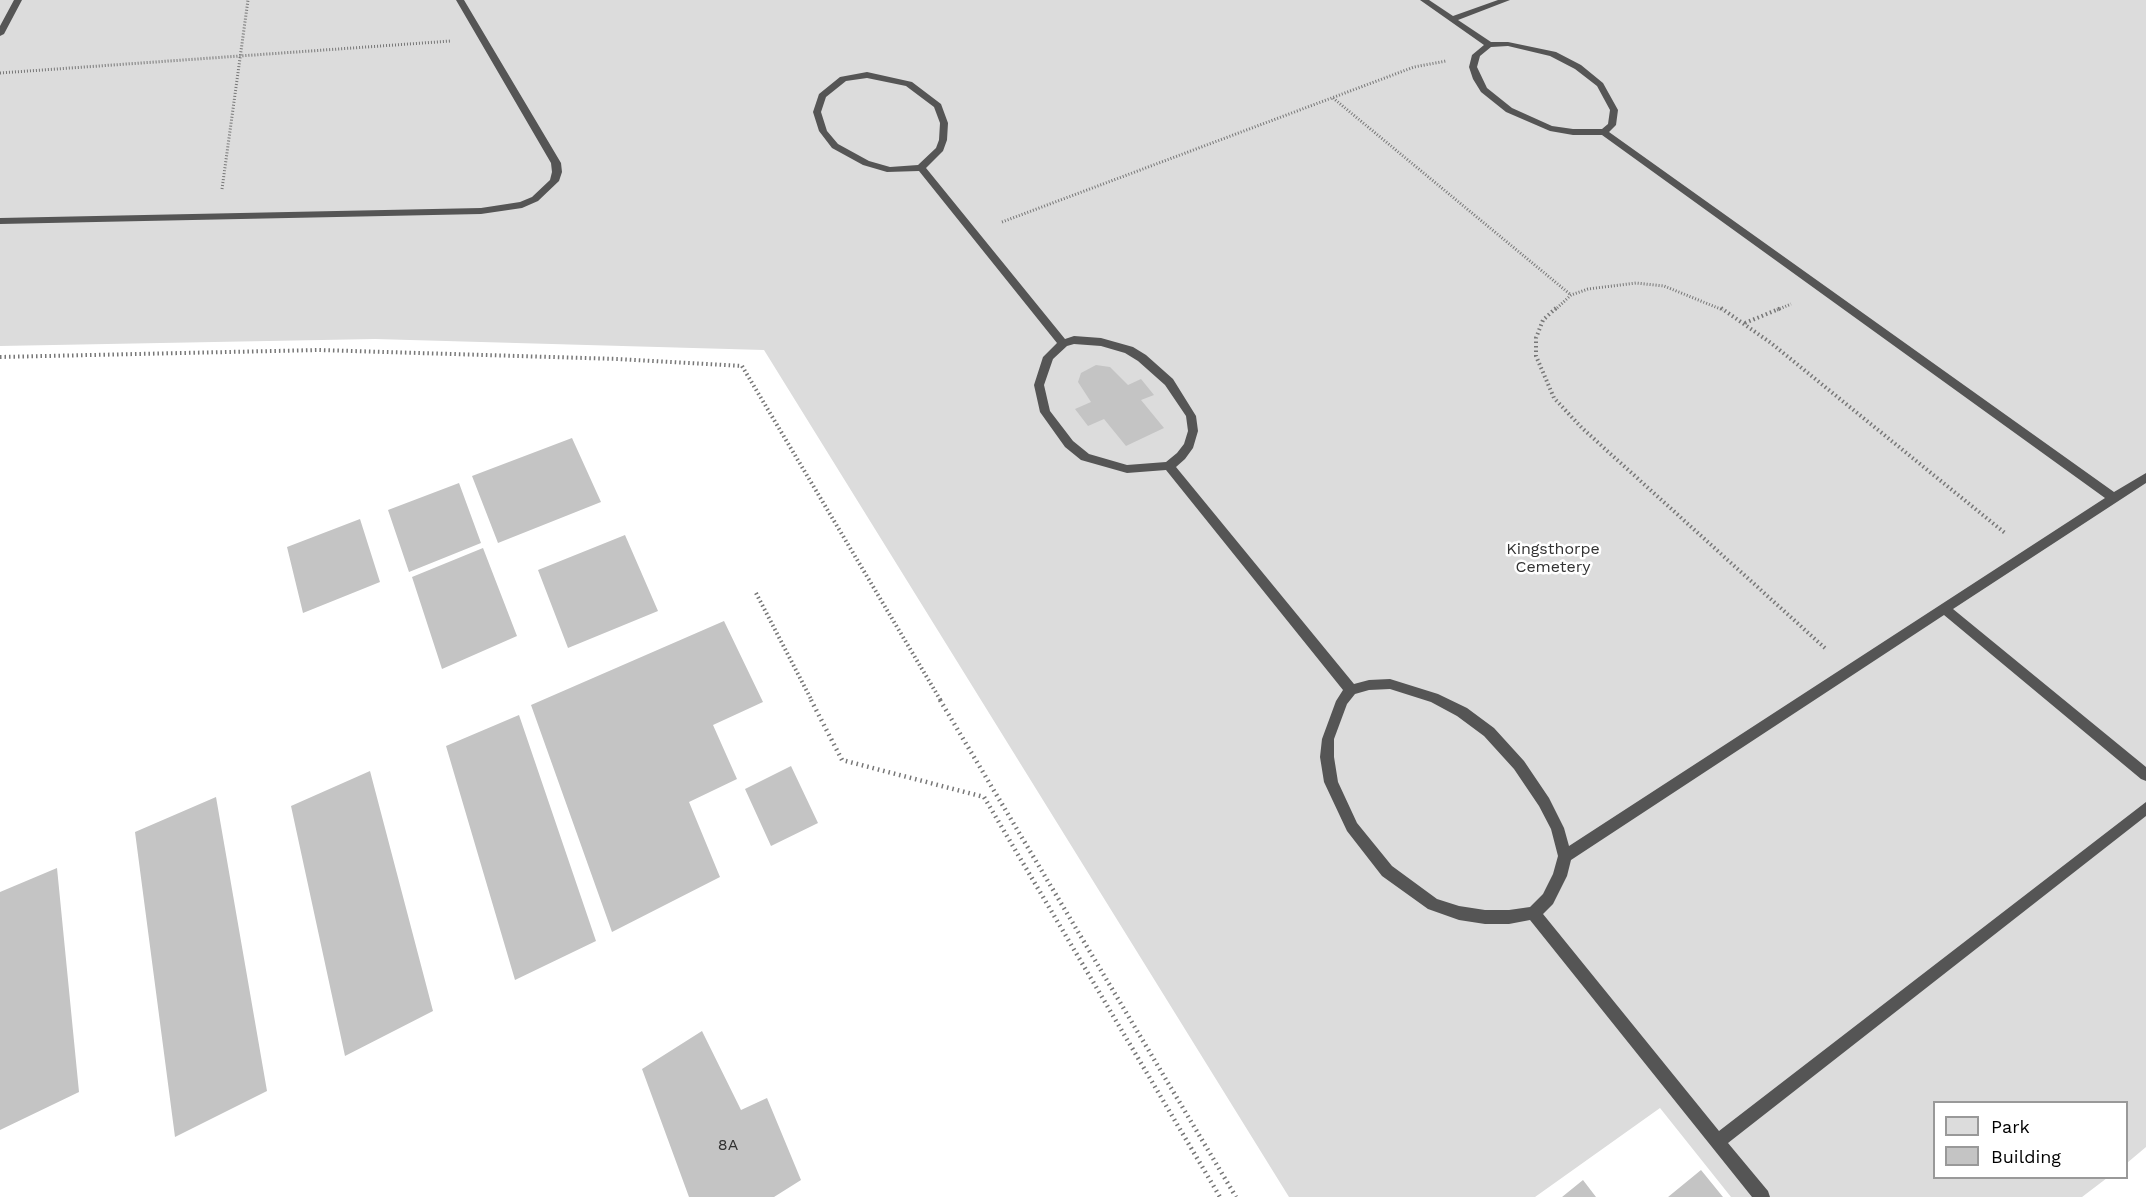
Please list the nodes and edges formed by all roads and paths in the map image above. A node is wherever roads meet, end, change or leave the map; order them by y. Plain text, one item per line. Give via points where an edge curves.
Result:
1 (18, 0) edge
2 (248, 0) edge
3 (460, 0) edge
4 (1424, 0) edge
5 (1506, 0) edge
6 (1452, 19) junction
7 (0, 34) edge
8 (481, 39) junction
9 (1489, 45) junction
10 (1476, 55) junction
11 (240, 56) junction
12 (0, 73) edge
13 (1333, 98) junction
14 (1604, 132) junction
15 (921, 168) junction
16 (218, 217) junction
17 (0, 221) edge
18 (973, 232) junction
19 (1826, 291) junction
20 (1571, 295) junction
21 (1745, 323) junction
22 (1063, 343) junction
23 (0, 357) edge
24 (1168, 466) junction
25 (2146, 477) edge
26 (2114, 498) junction
27 (2031, 554) junction
28 (756, 592) dead end
29 (1946, 610) junction
30 (1851, 671) junction
31 (1352, 690) junction
32 (2146, 775) edge
33 (2146, 808) edge
34 (1565, 856) junction
35 (1533, 913) junction
36 (1718, 1141) junction
37 (1220, 1197) edge
38 (1236, 1197) edge
39 (1762, 1197) edge

1 - 7 lane
2 - 11 path
3 - 8 lane
4 - 6 lane
5 - 6 lane
6 - 9 lane
8 - 11 path
8 - 16 lane via 556,163 554,181 535,199 481,211
9 - 10 lane
9 - 14 lane via 1536,49 1589,75 1600,85 1614,110 1612,125
10 - 13 path via 1414,67
10 - 14 lane via 1473,67 1477,80 1509,110 1551,128
11 - 12 path
11 - 16 path
13 - 18 path
13 - 20 path
14 - 19 lane
15 - 15 lane via 880,168 835,146 819,121 817,112 822,96 843,79 867,75 896,79 920,90 938,106 945,132 940,149
15 - 18 lane
16 - 17 lane
18 - 22 lane
19 - 21 path
19 - 26 lane
20 - 21 path via 1607,286 1664,286 1718,306
20 - 30 path via 1543,320 1536,338 1536,356 1554,398 1582,428
21 - 27 path
22 - 24 lane via 1087,340 1114,344 1142,358 1169,382 1191,416 1193,431 1189,445
22 - 24 lane via 1048,357 1041,375 1040,395 1045,412 1069,444 1085,457 1107,465 1127,469
23 - 38 path via 319,350 742,366
24 - 31 lane
25 - 26 lane
26 - 27 lane
27 - 29 lane
28 - 37 path via 842,760 984,797
29 - 30 lane
29 - 32 lane
30 - 34 lane
31 - 34 lane via 1390,684 1407,688 1462,712 1489,732 1519,765 1544,802
31 - 35 lane via 1342,701 1328,738 1327,757 1339,804 1368,850 1387,871 1433,904 1485,917
33 - 36 lane
34 - 35 lane via 1548,899
35 - 36 lane
36 - 39 lane

